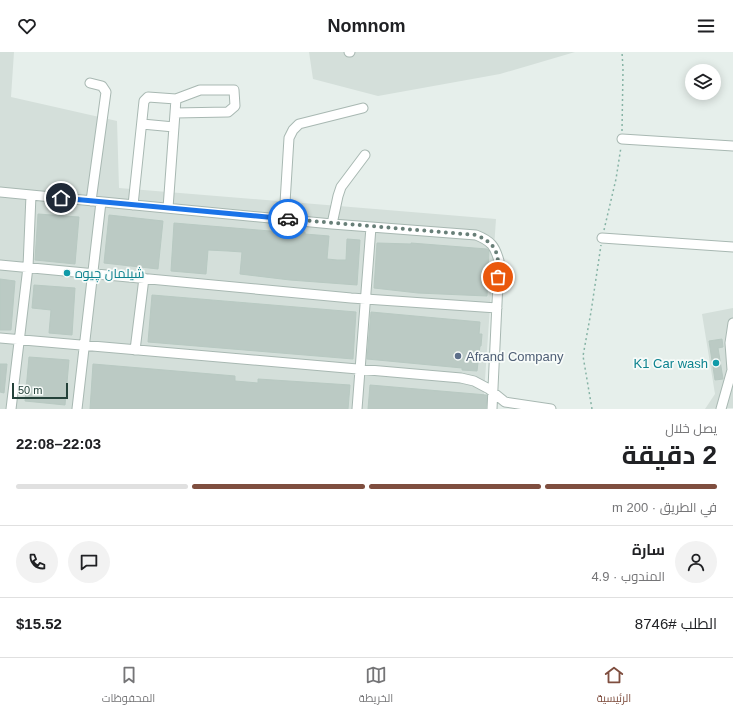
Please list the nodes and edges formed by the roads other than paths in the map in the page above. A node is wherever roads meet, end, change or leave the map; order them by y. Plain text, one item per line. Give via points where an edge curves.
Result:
1 (90, 83) dead end
2 (176, 99) junction
3 (363, 108) dead end
4 (175, 113) junction
5 (142, 124) junction
6 (174, 127) junction
7 (622, 139) dead end
8 (733, 146) edge
9 (365, 155) dead end
10 (0, 192) edge
11 (31, 195) junction
12 (91, 200) junction
13 (101, 202) junction
14 (133, 204) junction
15 (168, 208) junction
16 (284, 219) junction
17 (332, 224) junction
18 (371, 227) junction
19 (602, 238) dead end
20 (733, 247) edge
21 (0, 265) edge
22 (28, 267) junction
23 (93, 273) junction
24 (144, 278) junction
25 (366, 299) junction
26 (497, 308) junction
27 (733, 323) edge
28 (0, 338) edge
29 (20, 340) junction
30 (85, 345) junction
31 (135, 350) junction
32 (360, 369) junction
33 (733, 370) edge
34 (493, 392) junction
35 (11, 409) edge
36 (77, 409) edge
37 (357, 409) edge
38 (492, 409) edge
39 (551, 409) edge
40 (721, 409) edge

1 - 12 street via 102,86 106,92
2 - 4 street
2 - 4 street via 200,90 234,90 235,106 228,112
2 - 5 street via 148,97 144,101
3 - 16 street via 300,124 293,130 289,138
4 - 6 street
5 - 6 street
5 - 14 street
6 - 15 street
7 - 8 street
9 - 17 street via 341,188
10 - 11 street
11 - 12 street
11 - 22 street
12 - 13 street
13 - 14 street
13 - 23 street
14 - 15 street
15 - 16 street
16 - 17 street
17 - 18 street
18 - 25 street
18 - 26 street via 476,235 490,242 499,261
19 - 20 street
21 - 22 street
22 - 23 street
22 - 29 street
23 - 24 street
23 - 30 street
24 - 25 street
24 - 31 street
25 - 26 street
25 - 32 street
26 - 34 street
27 - 33 street via 730,344
28 - 29 street
29 - 30 street
29 - 35 street
30 - 31 street
30 - 36 street
31 - 32 street
32 - 34 street via 461,378 474,381
32 - 37 street
33 - 40 street
34 - 38 street
34 - 39 street via 505,402

